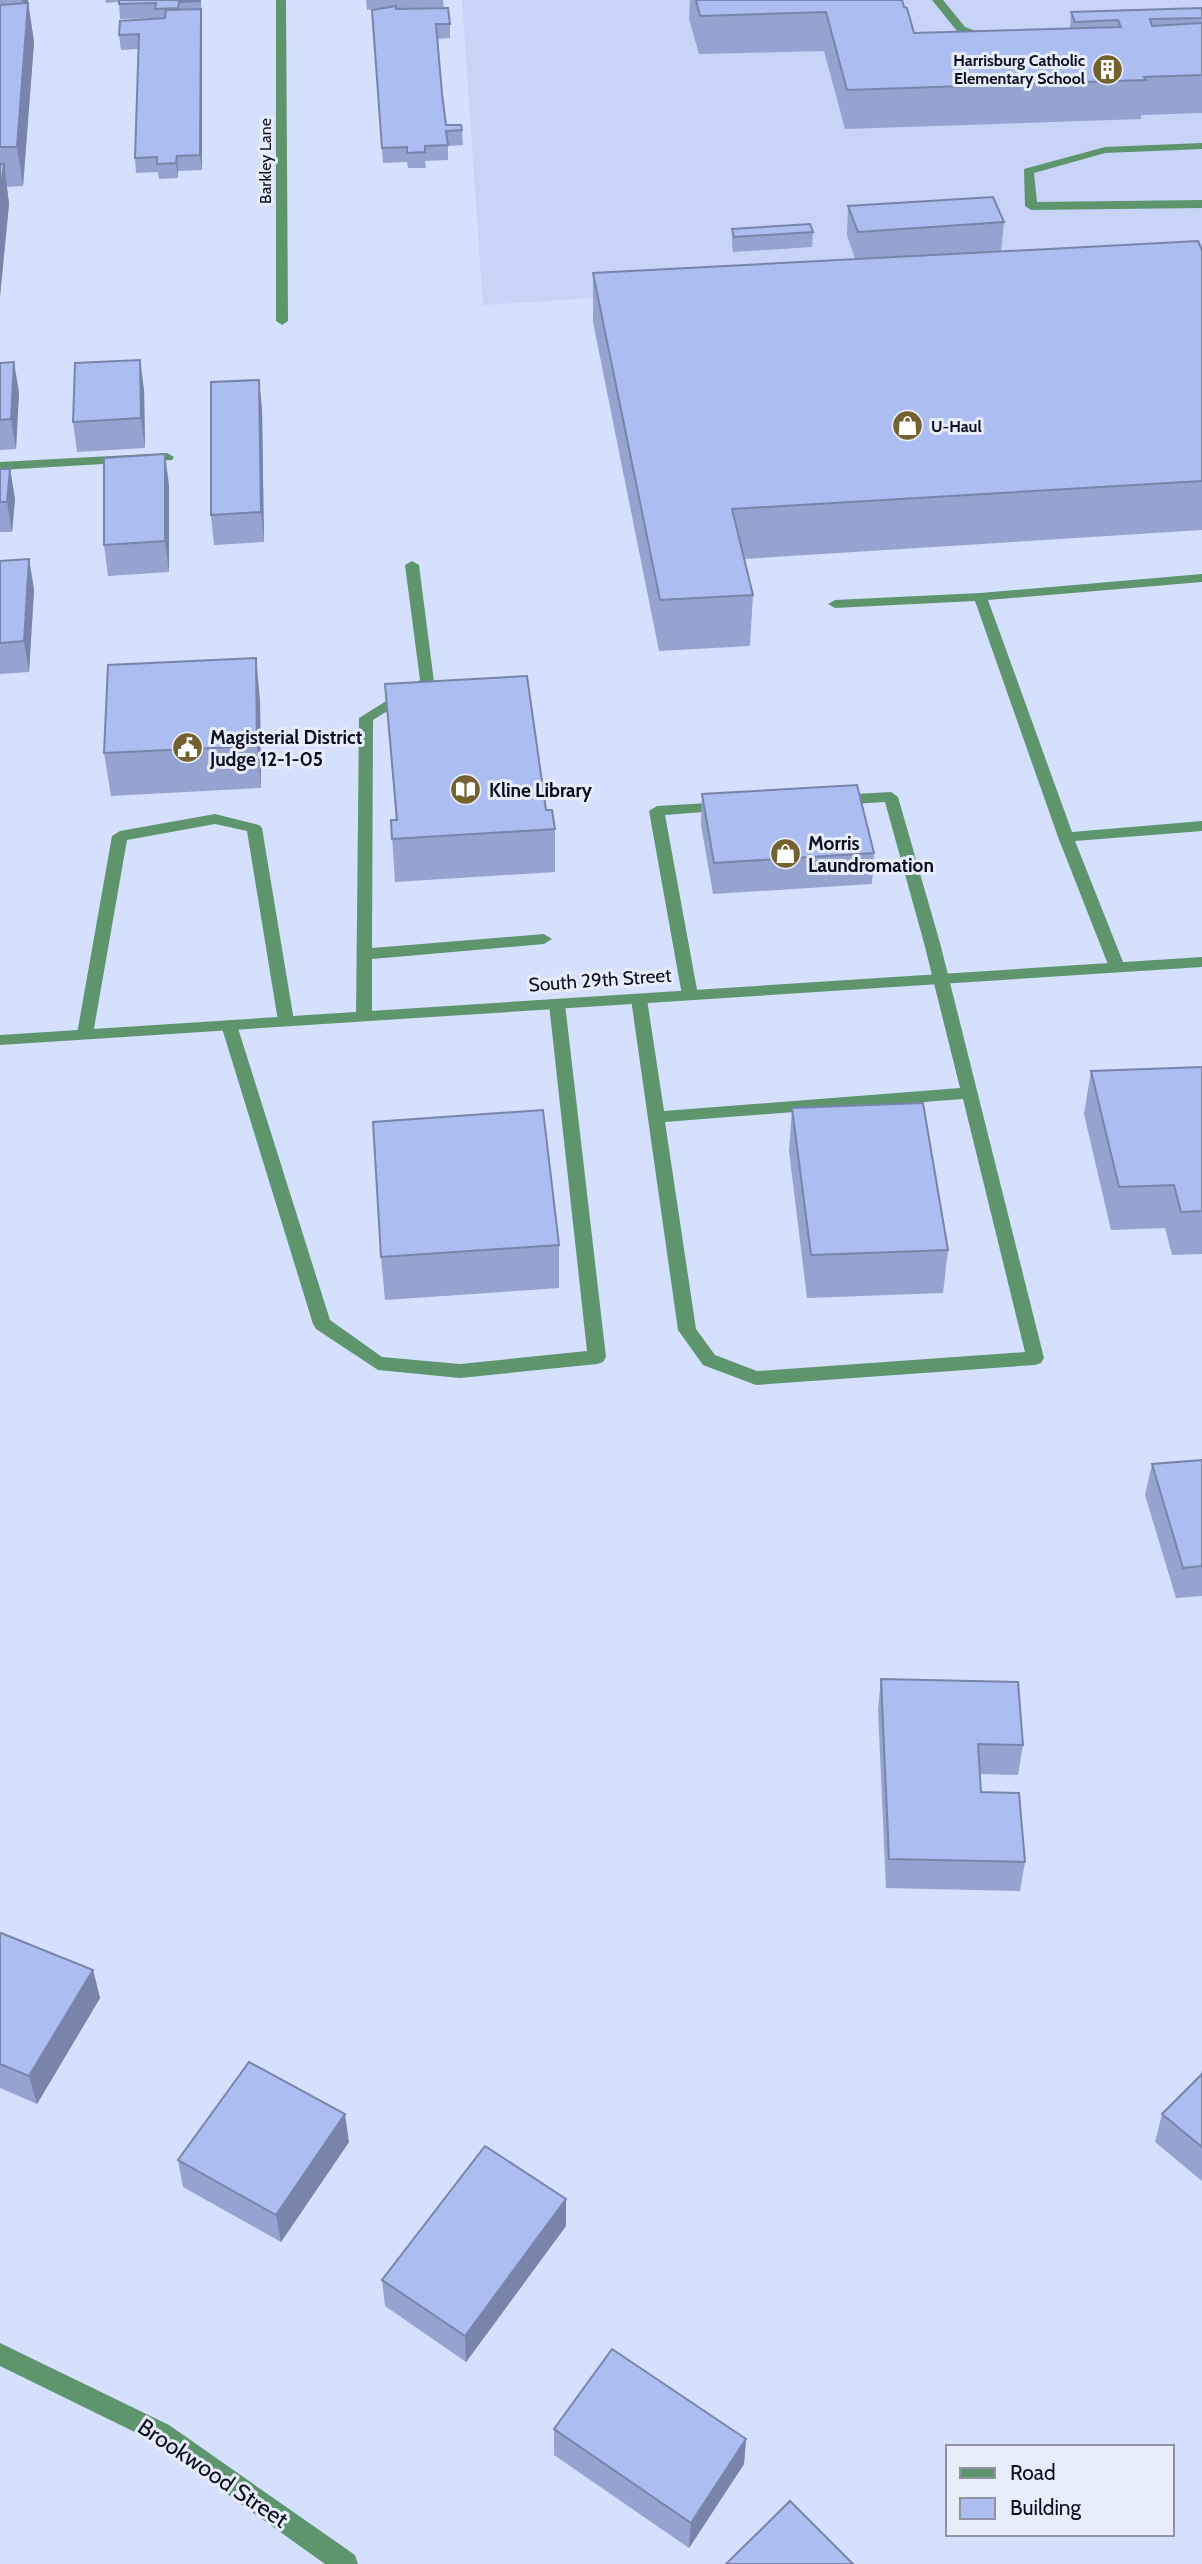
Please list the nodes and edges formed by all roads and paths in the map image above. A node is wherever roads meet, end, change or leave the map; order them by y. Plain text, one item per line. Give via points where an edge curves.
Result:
1 (281, 0) edge
2 (937, 0) edge
3 (1002, 39) edge
4 (1202, 146) edge
5 (1202, 204) edge
6 (282, 321) dead end
7 (167, 457) edge
8 (0, 466) edge
9 (412, 565) dead end
10 (1202, 578) edge
11 (980, 597) junction
12 (835, 604) dead end
13 (822, 801) edge
14 (739, 806) edge
15 (1202, 826) edge
16 (1066, 837) junction
17 (544, 939) dead end
18 (365, 954) junction
19 (1202, 962) edge
20 (1117, 967) junction
21 (941, 979) junction
22 (690, 995) junction
23 (639, 999) junction
24 (557, 1004) junction
25 (364, 1016) junction
26 (286, 1021) junction
27 (229, 1025) junction
28 (85, 1034) junction
29 (0, 1040) edge
30 (970, 1093) junction
31 (657, 1117) junction
32 (0, 2354) edge
33 (346, 2564) edge

1 - 6 street, Barkley Lane
2 - 3 street via 961,29
4 - 5 street via 1105,150 1028,171 1031,206
7 - 8 street
9 - 18 street via 427,682 366,718
10 - 11 street
11 - 12 street
11 - 16 street
13 - 21 street via 891,797
14 - 22 street via 657,811
15 - 16 street
16 - 20 street
17 - 18 street
18 - 25 street
19 - 20 street, South 29th Street
20 - 21 street, South 29th Street
21 - 22 street, South 29th Street
21 - 30 street
22 - 23 street, South 29th Street
23 - 24 street, South 29th Street
23 - 31 street
24 - 25 street, South 29th Street
24 - 27 street via 597,1357 460,1371 378,1363 321,1324
25 - 26 street, South 29th Street
26 - 27 street, South 29th Street
26 - 28 street via 254,828 215,819 120,835
27 - 28 street, South 29th Street
28 - 29 street, South 29th Street
30 - 31 street
30 - 31 street via 1035,1358 756,1378 709,1360 687,1330
32 - 33 street, Brookwood Street via 160,2433

